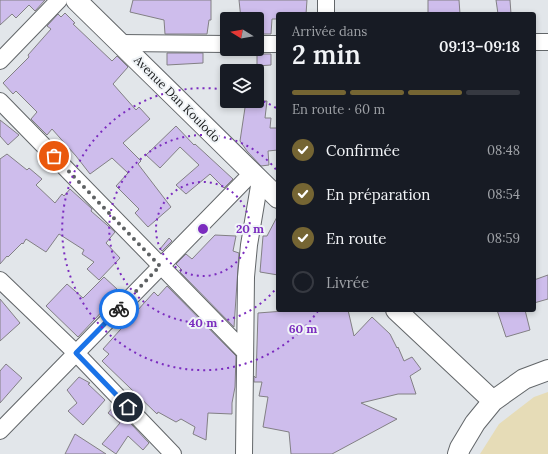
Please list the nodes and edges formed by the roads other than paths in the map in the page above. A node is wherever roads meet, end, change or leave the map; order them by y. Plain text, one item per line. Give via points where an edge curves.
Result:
1 (59, 0) edge
2 (76, 0) edge
3 (326, 0) edge
4 (326, 12) edge
5 (536, 42) edge
6 (548, 42) edge
7 (120, 43) junction
8 (220, 44) edge
9 (264, 44) edge
10 (276, 44) edge
11 (0, 61) edge
12 (0, 101) edge
13 (256, 176) junction
14 (276, 196) edge
15 (160, 266) junction
16 (0, 280) edge
17 (398, 312) edge
18 (244, 351) junction
19 (76, 353) junction
20 (548, 370) edge
21 (493, 401) junction
22 (0, 432) edge
23 (173, 454) edge
24 (244, 454) edge
25 (458, 454) edge

1 - 11 street
2 - 7 street, Avenue Dan Koulodo
3 - 4 street
5 - 6 street
7 - 8 street
7 - 13 street, Avenue Dan Koulodo
9 - 10 street
12 - 15 street
13 - 14 street, Avenue Dan Koulodo
13 - 15 street
13 - 18 street via 247,260
15 - 18 street
15 - 19 street
16 - 19 street
17 - 21 street
18 - 24 street
19 - 22 street
19 - 23 street
20 - 21 street via 524,379
21 - 25 street via 474,423

